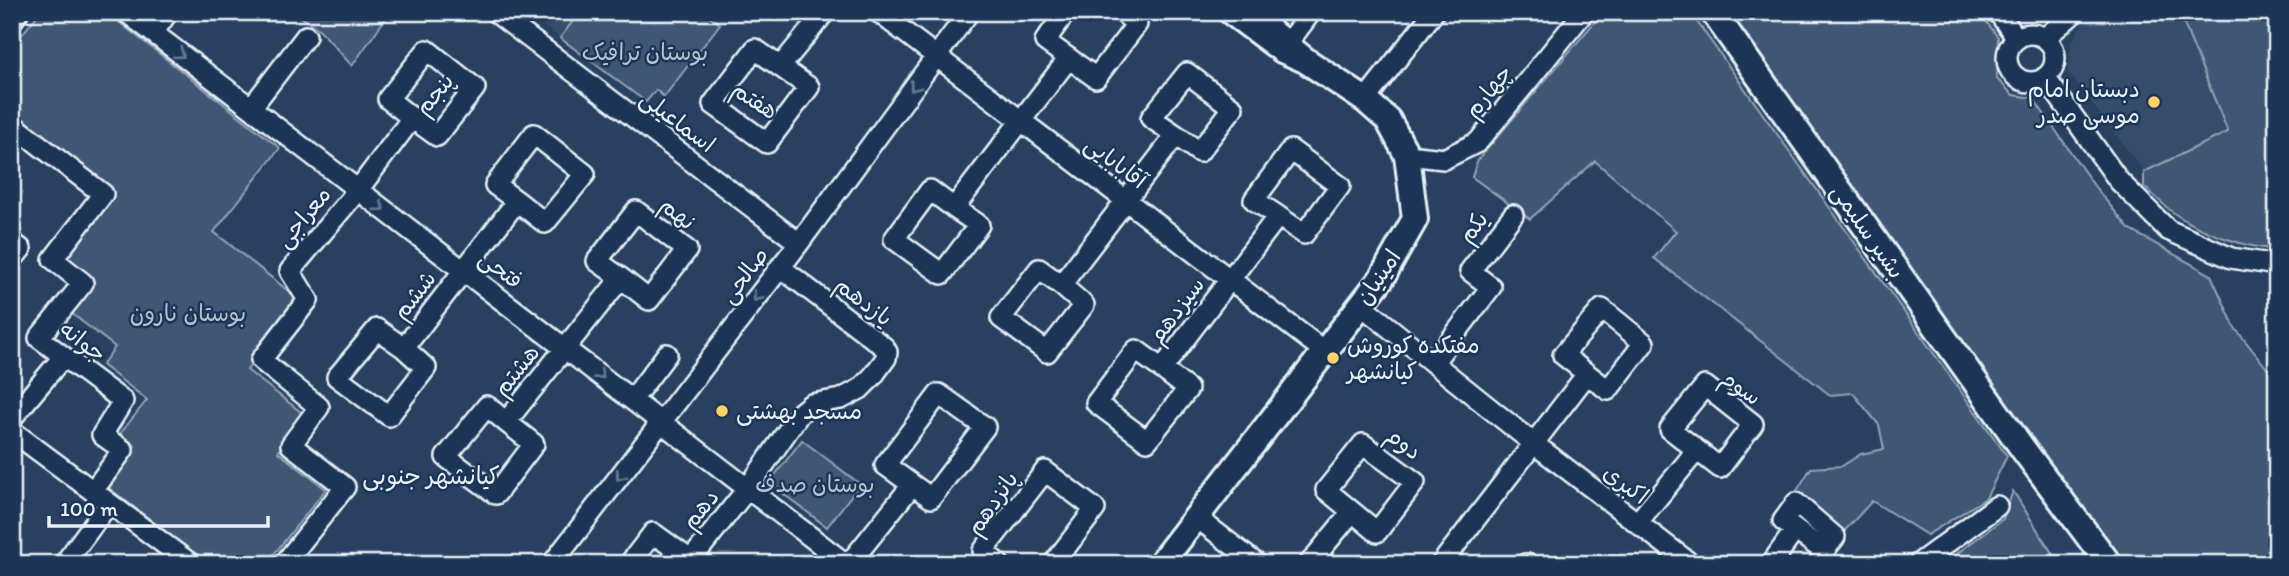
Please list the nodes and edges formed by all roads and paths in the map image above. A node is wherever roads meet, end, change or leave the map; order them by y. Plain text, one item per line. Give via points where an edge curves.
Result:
1 (126, 12) edge
2 (168, 12) edge
3 (495, 12) edge
4 (825, 12) edge
5 (878, 12) edge
6 (969, 12) edge
7 (1066, 12) edge
8 (1122, 12) edge
9 (1231, 12) edge
10 (1247, 12) edge
11 (1311, 12) edge
12 (1434, 12) edge
13 (1584, 12) edge
14 (1713, 12) edge
15 (1997, 12) edge
16 (2075, 12) edge
17 (153, 33) junction
18 (306, 36) dead end
19 (2045, 38) junction
20 (2017, 39) junction
21 (1296, 52) junction
22 (936, 57) junction
23 (1069, 58) junction
24 (780, 68) junction
25 (2045, 76) junction
26 (1365, 100) junction
27 (251, 108) junction
28 (412, 118) junction
29 (1021, 121) junction
30 (12, 124) edge
31 (1176, 135) dead end
32 (1407, 155) junction
33 (358, 190) junction
34 (1126, 200) junction
35 (517, 201) junction
36 (954, 208) dead end
37 (1513, 215) dead end
38 (1278, 216) junction
39 (12, 242) edge
40 (799, 243) junction
41 (12, 260) edge
42 (2277, 265) edge
43 (780, 267) junction
44 (463, 271) junction
45 (621, 278) junction
46 (1230, 280) junction
47 (1061, 285) dead end
48 (1361, 305) junction
49 (404, 348) junction
50 (565, 349) junction
51 (1324, 351) junction
52 (667, 354) dead end
53 (63, 357) junction
54 (1433, 363) junction
55 (1162, 369) junction
56 (1587, 374) dead end
57 (632, 400) junction
58 (12, 418) edge
59 (506, 422) junction
60 (662, 422) junction
61 (12, 431) edge
62 (1532, 443) junction
63 (1697, 450) dead end
64 (912, 485) junction
65 (748, 488) junction
66 (93, 491) junction
67 (2052, 494) junction
68 (109, 503) junction
69 (1997, 506) dead end
70 (1352, 512) junction
71 (1196, 517) junction
72 (1637, 523) junction
73 (1796, 530) dead end
74 (693, 562) edge
75 (64, 564) edge
76 (191, 564) edge
77 (284, 564) edge
78 (552, 564) edge
79 (629, 564) edge
80 (847, 564) edge
81 (999, 564) edge
82 (1053, 564) edge
83 (1160, 564) edge
84 (1257, 564) edge
85 (1309, 564) edge
86 (1441, 564) edge
87 (1691, 564) edge
88 (1771, 564) edge
89 (1917, 564) edge
90 (2088, 564) edge
91 (2109, 564) edge

1 - 17 street, فتحی
2 - 17 street
3 - 40 street, اسماعیلی
4 - 24 street, هفتم
5 - 22 street, آقابابایی
6 - 22 street, صالحی
7 - 23 street via 1045,41
8 - 23 street via 1137,24 1096,78
9 - 21 main road via 1282,51
10 - 21 main road
11 - 21 street
12 - 26 street
13 - 32 street, چهارم via 1478,142 1444,159
14 - 67 main road, بشیر سلیمی
15 - 20 street
16 - 19 street
17 -> 27 street, فتحی
18 - 27 street
19 - 20 street via 2031,34
19 - 25 street via 2054,57
20 - 25 street via 2008,51 2012,72 2031,81
21 - 26 main road, امینیان
22 - 29 street, آقابابایی
22 -> 40 street, صالحی
23 - 29 street
24 - 24 street, هفتم via 755,49 713,103 767,143 809,87
25 - 42 street via 2119,181 2168,230 2231,258
26 - 32 main road, امینیان via 1388,120
27 - 33 street, فتحی
28 - 28 street, پنجم via 388,99 427,50 475,88 437,136
28 - 33 street, پنجم
29 - 34 street, آقابابایی
29 - 36 street
30 - 53 street, جوانه via 103,194 53,258 83,283 38,338
31 - 34 street
32 - 48 main road, امینیان via 1415,219
33 -> 44 street, فتحی
33 - 77 street, معراجی via 290,271 308,300 261,360 319,407 291,445 345,487
34 - 46 street, آقابابایی
34 - 47 street
35 - 35 street via 495,185 534,134 585,174 545,223
35 - 44 street
37 - 54 street, یکم via 1470,271 1491,287
38 - 38 street via 1254,200 1291,150 1340,186 1304,234
38 - 46 street, سیزدهم
39 - 41 street via 21,249
40 - 43 street, صالحی
43 -> 60 street, صالحی
43 - 65 street, یازدهم via 887,352 873,376 852,395 805,408
44 - 49 street, ششم
44 - 50 street, فتحی
45 - 45 street, نهم via 597,261 636,211 687,250 649,300
45 - 50 street
46 - 51 street, آقابابایی
46 - 55 street, سیزدهم
48 - 51 main road, امینیان
48 - 54 street, اکبری
49 - 49 street, ششم via 377,329 337,377 388,416 426,368
50 -> 57 street, فتحی
50 - 59 street, هشتم
51 - 71 main road, امینیان
52 - 57 street
53 - 58 street
53 - 66 street, جوانه via 123,401 102,435 123,450
54 - 62 street, اکبری
55 - 55 street, سیزدهم via 1188,389 1147,441 1096,402 1136,350
56 - 62 street
57 - 60 street, فتحی
59 - 59 street, هشتم via 486,406 446,457 496,494 534,444
60 - 65 street, فتحی
60 -> 78 street, صالحی
61 - 66 street
62 - 72 street, اکبری
62 - 86 street
63 - 72 street
64 - 64 street via 885,465 940,394 985,427 931,498
64 - 80 street
65 - 74 street, دهم
65 - 80 street, فتحی
66 - 68 street
67 - 90 main road
67 - 91 main road
68 - 75 street
68 - 76 street
69 - 89 street
70 - 70 street, دوم via 1326,490 1363,443 1415,482 1377,532
70 - 85 street
71 - 83 main road, امینیان
71 - 84 street
72 - 87 street, اکبری
73 - 88 street
74 - 79 street, دهم via 653,533
81 - 82 street, پانزدهم via 983,551 1045,471 1095,509

